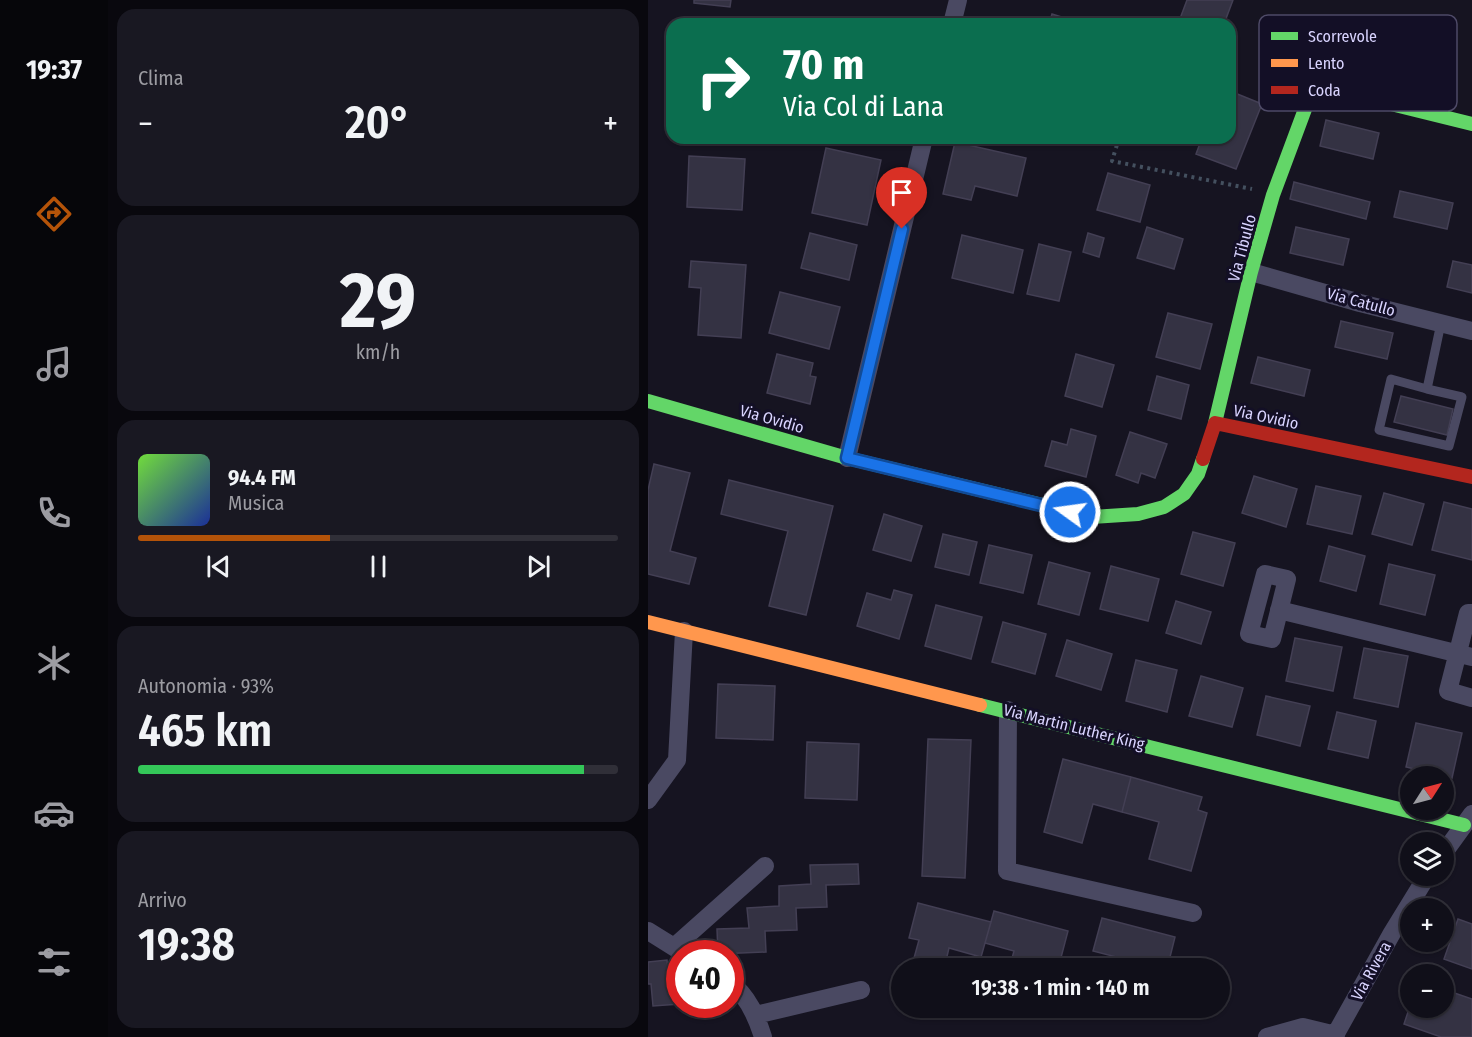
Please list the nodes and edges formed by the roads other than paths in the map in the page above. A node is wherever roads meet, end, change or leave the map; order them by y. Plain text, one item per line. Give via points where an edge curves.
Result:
1 (958, 0) edge
2 (954, 18) edge
3 (1304, 111) edge
4 (1419, 111) edge
5 (1472, 124) edge
6 (923, 144) edge
7 (1251, 272) junction
8 (1441, 323) junction
9 (1472, 331) edge
10 (1427, 389) junction
11 (648, 401) edge
12 (1215, 423) junction
13 (847, 458) junction
14 (1472, 477) edge
15 (1279, 610) dead end
16 (1472, 614) edge
17 (648, 622) edge
18 (684, 631) junction
19 (1465, 655) edge
20 (1472, 698) edge
21 (1008, 710) junction
22 (648, 800) edge
23 (1468, 819) edge
24 (1454, 839) edge
25 (765, 866) dead end
26 (1421, 886) edge
27 (1193, 913) dead end
28 (648, 931) edge
29 (690, 940) edge
30 (666, 942) edge
31 (861, 990) dead end
32 (744, 999) edge
33 (756, 1015) junction
34 (1335, 1036) edge
35 (763, 1037) edge
36 (1267, 1037) edge

1 - 2 street
3 - 7 street, Via Tibullo via 1273,195
4 - 5 street, Via Tibullo
6 - 13 street
7 - 8 street, Via Catullo
7 - 12 street, Via Tibullo
8 - 9 street, Via Catullo
8 - 10 lane
10 - 10 lane via 1462,397 1449,446 1379,430 1391,379
11 - 13 street, Via Ovidio
12 - 13 street, Via Ovidio via 1198,474 1184,494 1164,507 1138,514 1092,517
12 - 14 street, Via Ovidio
15 - 19 street
16 - 19 street via 1468,613
17 - 18 street, Via Martin Luther King
18 - 21 street, Via Martin Luther King
18 - 22 street via 676,760
19 - 20 street via 1448,692
21 - 23 street, Via Martin Luther King
21 - 27 street via 1007,871
23 - 24 street
25 - 29 street
26 - 34 street, Via Rivera
28 - 30 street
31 - 33 street
32 - 33 street
33 - 35 street
34 - 36 street via 1303,1027

